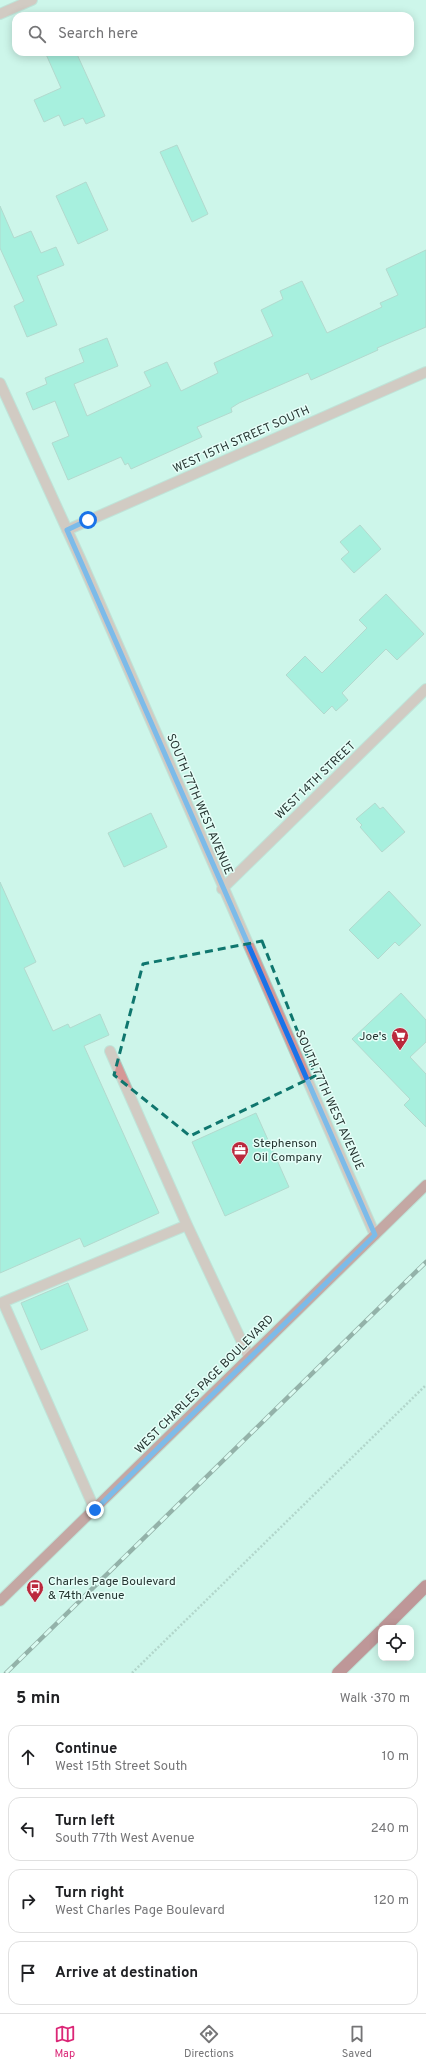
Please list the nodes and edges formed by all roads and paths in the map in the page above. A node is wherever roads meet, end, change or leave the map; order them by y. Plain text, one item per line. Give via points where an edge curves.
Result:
1 (32, 0) edge
2 (0, 14) edge
3 (426, 372) edge
4 (0, 383) edge
5 (67, 530) junction
6 (426, 689) edge
7 (222, 889) junction
8 (110, 1052) dead end
9 (426, 1185) edge
10 (187, 1225) junction
11 (375, 1235) junction
12 (249, 1357) junction
13 (426, 1385) edge
14 (95, 1510) junction
15 (426, 1586) edge
16 (0, 1601) edge
17 (387, 1625) edge
18 (378, 1633) edge
19 (132, 1673) edge
20 (338, 1673) edge

1 - 2 street
3 - 5 street, WEST 15TH STREET SOUTH
4 - 5 street, SOUTH 77TH WEST AVENUE
5 - 7 street, SOUTH 77TH WEST AVENUE
6 - 7 street, WEST 14TH STREET
7 - 11 street, SOUTH 77TH WEST AVENUE
8 - 10 street
9 - 11 main road, WEST CHARLES PAGE BOULEVARD
10 - 12 street
10 - 14 street via 3,1302
11 - 12 main road, WEST CHARLES PAGE BOULEVARD
12 - 14 main road, WEST CHARLES PAGE BOULEVARD
13 - 19 path
14 - 16 main road, WEST CHARLES PAGE BOULEVARD
15 - 17 highway
18 - 20 highway

